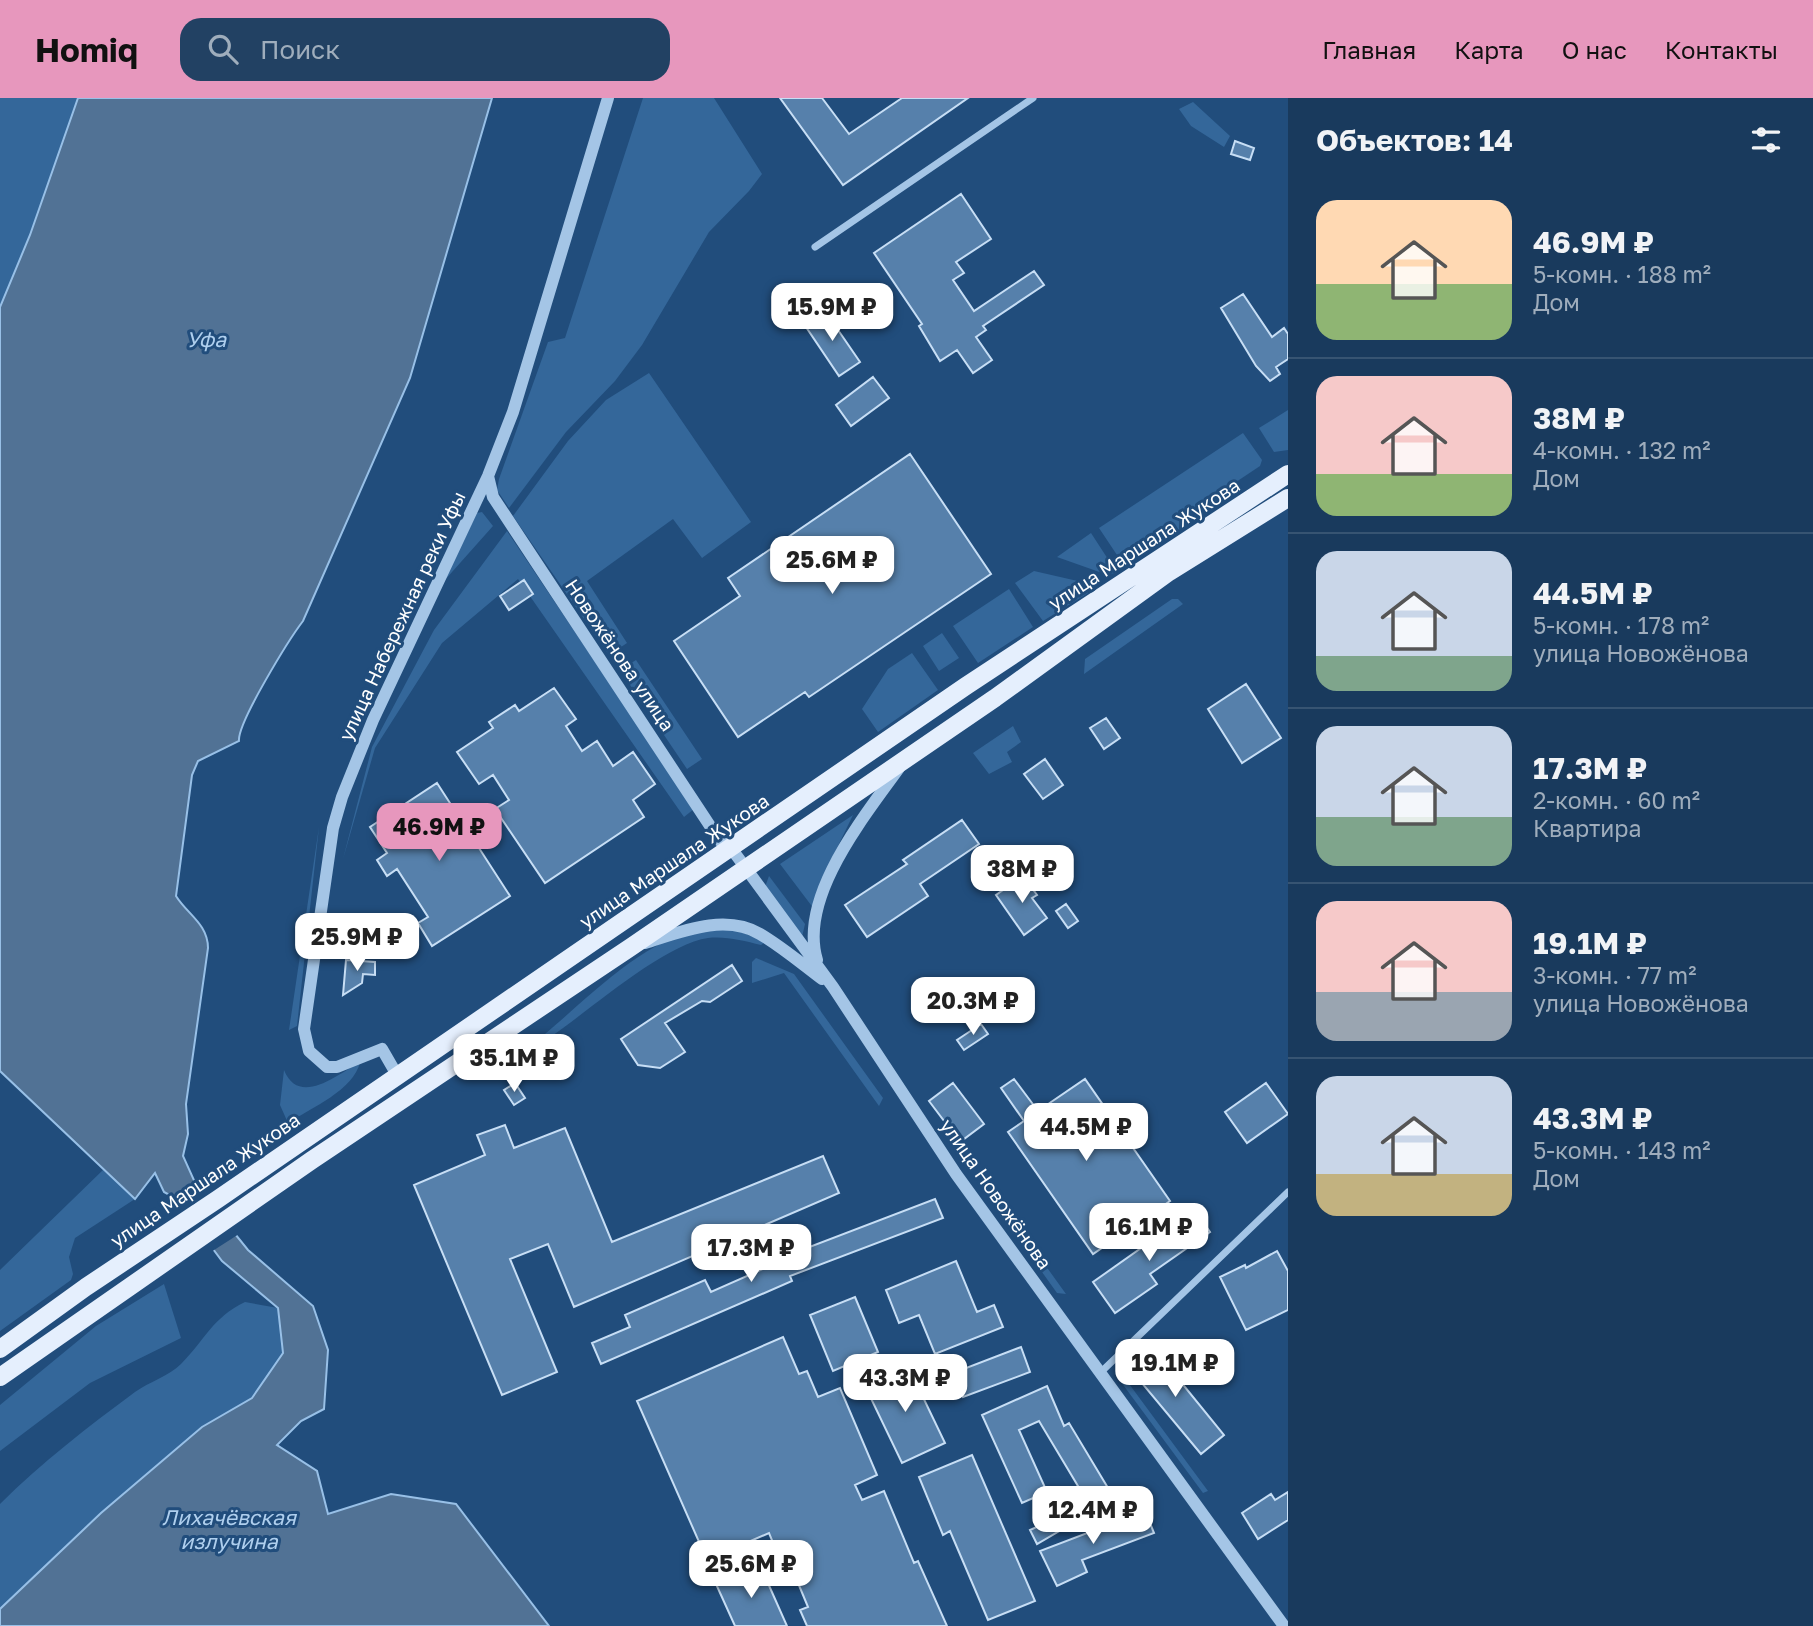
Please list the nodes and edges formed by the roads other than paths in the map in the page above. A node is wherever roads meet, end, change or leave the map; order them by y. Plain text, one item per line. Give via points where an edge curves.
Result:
1 (608, 98) edge
2 (1033, 98) edge
3 (815, 247) dead end
4 (1288, 474) edge
5 (488, 476) junction
6 (1288, 498) edge
7 (905, 760) junction
8 (731, 848) junction
9 (746, 869) junction
10 (631, 947) junction
11 (834, 987) junction
12 (397, 1075) junction
13 (1288, 1192) edge
14 (0, 1349) edge
15 (1100, 1373) junction
16 (0, 1377) edge
17 (1284, 1626) edge

1 - 5 street, улица Набережная реки Уфы via 513,412
2 - 3 street
4 - 8 main road, улица Маршала Жукова via 976,679
5 - 8 street, Новожёнова улица via 493,497 720,841
5 - 12 street, улица Набережная реки Уфы via 373,720 342,797 314,945 304,1029 309,1051 327,1067 337,1067 382,1049
6 - 7 main road, улица Маршала Жукова via 1169,572
7 - 9 main road, улица Маршала Жукова
7 - 11 street via 843,851 813,918 811,941
8 - 9 street, улица Новожёнова
8 - 12 main road, улица Маршала Жукова
9 - 10 main road, улица Маршала Жукова
9 - 11 street, улица Новожёнова
10 - 11 street via 699,926 732,925 759,933
10 - 16 main road, улица Маршала Жукова via 312,1160
11 - 15 street, улица Новожёнова via 956,1174
12 - 14 main road, улица Маршала Жукова
13 - 15 street
15 - 17 street, улица Новожёнова

